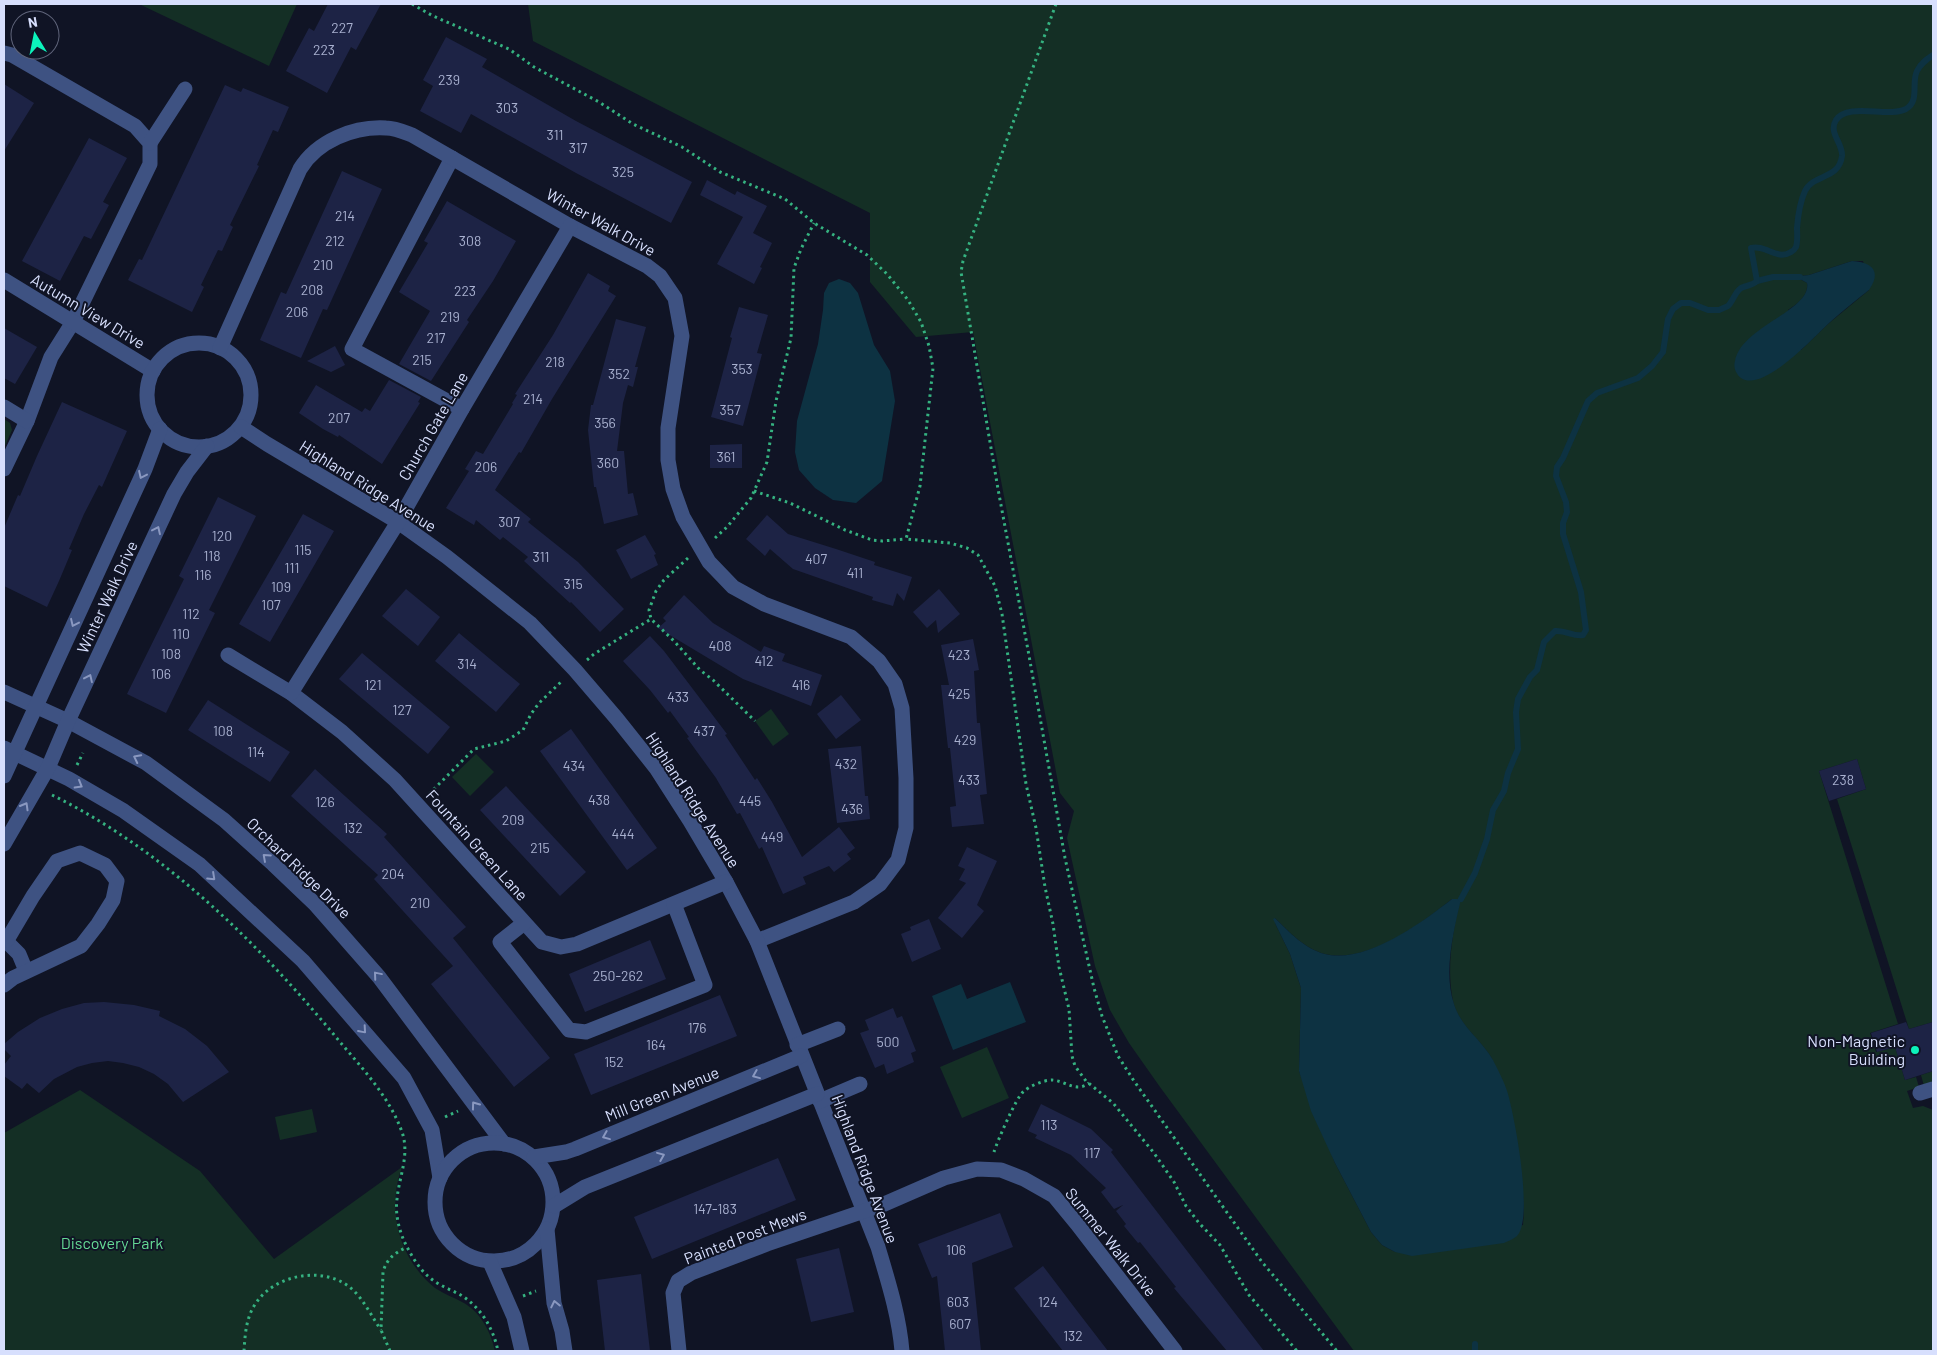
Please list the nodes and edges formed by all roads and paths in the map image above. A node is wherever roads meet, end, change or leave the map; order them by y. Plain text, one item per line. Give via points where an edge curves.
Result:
1 (412, 4) edge
2 (1056, 4) edge
3 (4, 53) edge
4 (184, 89) dead end
5 (150, 143) junction
6 (452, 158) junction
7 (814, 223) junction
8 (570, 226) junction
9 (4, 280) edge
10 (73, 322) junction
11 (220, 348) junction
12 (153, 371) junction
13 (4, 407) edge
14 (462, 409) junction
15 (27, 420) junction
16 (241, 427) junction
17 (160, 430) junction
18 (207, 446) junction
19 (4, 469) edge
20 (754, 491) junction
21 (398, 522) junction
22 (906, 539) junction
23 (701, 548) junction
24 (651, 620) junction
25 (228, 656) dead end
26 (575, 670) junction
27 (4, 692) edge
28 (291, 693) junction
29 (36, 706) junction
30 (68, 721) junction
31 (754, 721) dead end
32 (10, 750) edge
33 (83, 753) dead end
34 (48, 768) junction
35 (76, 768) dead end
36 (4, 776) edge
37 (36, 787) junction
38 (417, 804) junction
39 (4, 844) edge
40 (726, 882) junction
41 (674, 904) junction
42 (524, 922) junction
43 (5, 940) edge
44 (757, 941) junction
45 (26, 971) junction
46 (4, 985) edge
47 (838, 1028) dead end
48 (799, 1050) junction
49 (1089, 1083) junction
50 (860, 1084) dead end
51 (818, 1097) junction
52 (462, 1109) dead end
53 (438, 1121) dead end
54 (504, 1144) junction
55 (534, 1157) junction
56 (990, 1170) junction
57 (440, 1178) junction
58 (554, 1206) junction
59 (864, 1211) junction
60 (548, 1230) junction
61 (407, 1247) junction
62 (490, 1262) junction
63 (381, 1330) junction
64 (244, 1351) edge
65 (390, 1351) edge
66 (498, 1351) edge
67 (522, 1351) edge
68 (565, 1351) edge
69 (679, 1351) edge
70 (902, 1351) edge
71 (1175, 1351) edge
72 (1297, 1351) edge
73 (1337, 1351) edge

1 - 7 path via 508,49 633,124 682,147 720,172 785,199
2 - 73 path via 987,191 962,272 1064,858 1094,988 1118,1056 1252,1248
3 - 5 street via 135,126
4 - 5 street
5 - 10 street via 150,164
6 - 8 street, Winter Walk Drive
6 - 11 street, Winter Walk Drive via 412,135 388,128 356,130 315,150 300,169
6 - 14 street via 352,349
7 - 20 path via 794,268 791,338 776,402 767,462
7 - 22 path via 867,255 886,274 908,300 929,346 933,368 926,438 920,486
8 - 14 street, Church Gate Lane
8 - 23 street, Winter Walk Drive via 647,266 660,276 675,298 682,336 668,428 668,460 673,489 683,517
9 - 10 street, Autumn View Drive
10 - 12 street, Autumn View Drive
10 - 15 street via 51,357
11 - 12 street via 196,343 176,348 160,360
11 - 16 street via 238,359 249,383 248,412
12 - 17 street via 146,397
13 - 15 street
14 - 21 street, Church Gate Lane
15 - 19 street
16 - 18 street via 228,438
16 - 21 street, Highland Ridge Avenue
17 - 18 street via 185,445
17 -> 29 street, Winter Walk Drive
30 -> 18 street, Winter Walk Drive via 174,494
20 - 22 path via 790,503 872,540
20 - 23 path via 727,527
21 - 26 street, Highland Ridge Avenue via 530,623
21 - 28 street, Church Gate Lane
22 - 49 path via 967,548 978,555 994,586 1002,614 1025,775 1069,1009 1072,1056 1079,1073
23 - 24 path via 664,580 651,602
23 - 44 street, Winter Walk Drive via 708,562 733,587 764,604 851,637 879,661 896,684 902,708 906,828 898,860 880,884 854,902
24 - 26 path via 594,654
24 - 31 path
25 - 28 street, Fountain Green Lane
26 - 38 path via 539,703 523,730 506,741 469,753
26 - 40 street, Highland Ridge Avenue via 656,768
27 - 29 street, Orchard Ridge Drive
28 - 38 street, Fountain Green Lane via 342,732
29 - 30 street, Orchard Ridge Drive
29 - 32 street, Winter Walk Drive
30 - 34 street, Winter Walk Drive
54 -> 30 street, Orchard Ridge Drive via 379,977 301,891 224,820 146,763
32 - 34 street
32 - 36 street, Winter Walk Drive
33 - 35 path
34 - 37 street, Winter Walk Drive
34 -> 57 street via 124,811 199,864 303,961 404,1078 432,1130
39 -> 37 street, Winter Walk Drive
37 - 61 path via 107,824 206,901 263,954 365,1072 387,1102 403,1134 405,1157 396,1201 399,1228
38 - 42 street, Fountain Green Lane
40 - 41 street, Fountain Green Lane
40 - 44 street, Highland Ridge Avenue
41 - 42 street, Fountain Green Lane via 577,944 560,947 542,942
41 - 42 street via 705,985 586,1032 569,1030 500,942
43 - 45 street via 18,954
43 - 45 street via 57,861 80,853 105,865 117,881 113,900 82,946
44 - 48 street, Highland Ridge Avenue
45 - 46 street
47 - 48 street, Mill Green Avenue
48 - 51 street, Highland Ridge Avenue
48 -> 55 street, Mill Green Avenue via 566,1152
49 - 56 path via 1078,1088 1051,1080 1024,1091 1015,1103 996,1146
49 - 72 path via 1113,1103 1154,1153 1186,1206 1220,1245 1250,1295
50 - 51 street
58 -> 51 street via 585,1187
51 - 59 street, Highland Ridge Avenue
52 - 53 path
54 - 55 street via 515,1146
54 - 57 street via 487,1142 467,1148 454,1157
55 - 58 street via 550,1178
56 - 59 street, Summer Walk Drive via 977,1169 944,1178
56 - 71 street, Summer Walk Drive via 1001,1170 1024,1178 1054,1196
57 - 62 street via 434,1197 436,1214 448,1240 475,1259
58 - 60 street
59 - 69 street, Painted Post Mews via 767,1244 678,1281 673,1293
59 - 70 street, Highland Ridge Avenue via 890,1286
60 - 62 street via 535,1246 514,1258
68 -> 60 street via 554,1303
61 - 63 path via 392,1255 385,1265
61 - 66 path via 428,1276 477,1308 492,1330
62 - 67 street via 514,1317
63 - 64 path via 351,1289 324,1276 299,1276 264,1293 248,1323
63 - 65 path

